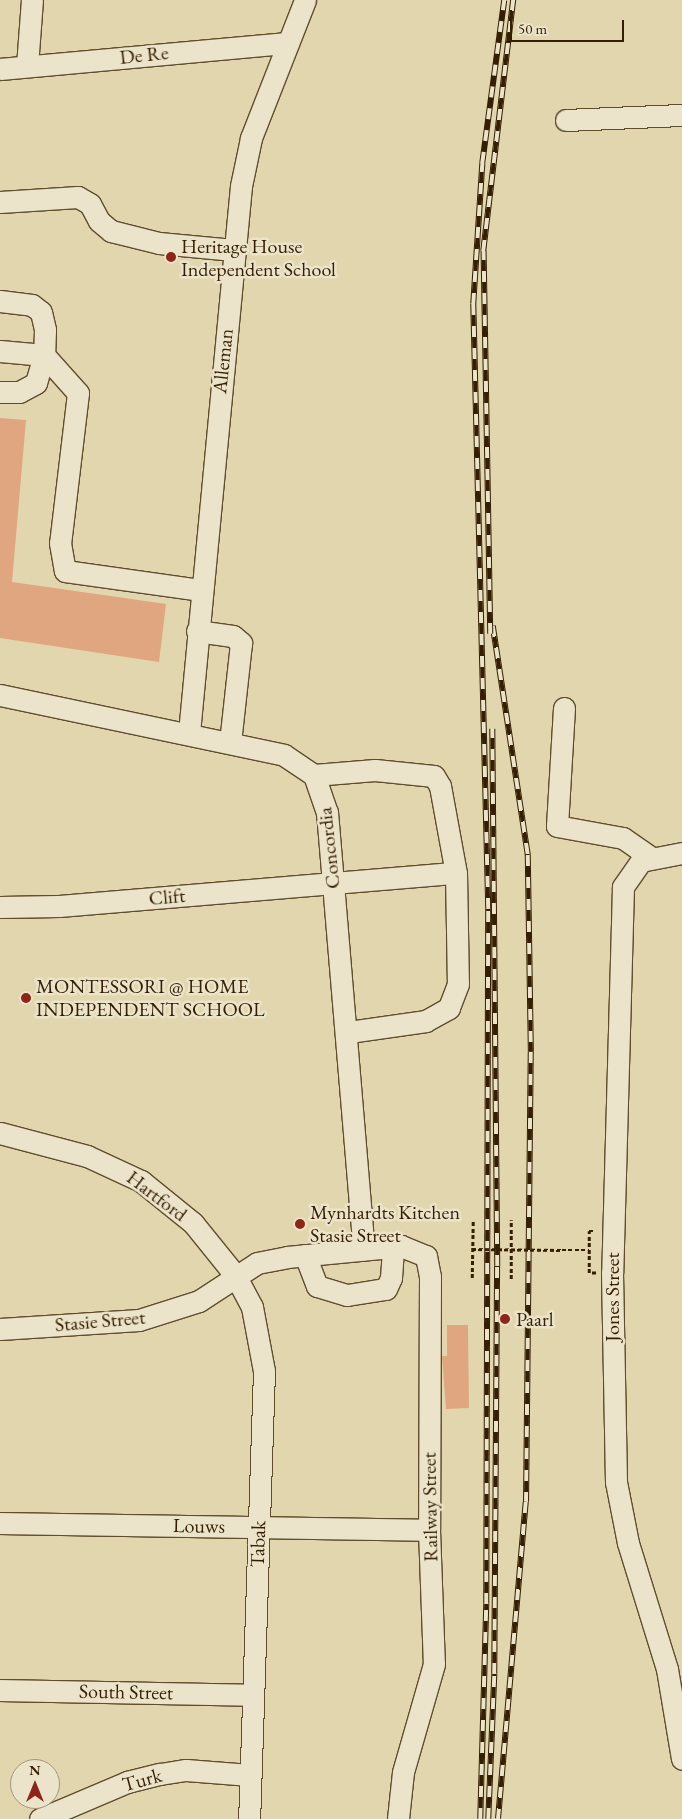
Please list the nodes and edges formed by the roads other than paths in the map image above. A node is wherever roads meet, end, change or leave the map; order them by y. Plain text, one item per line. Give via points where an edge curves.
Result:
1 (32, 0) edge
2 (305, 0) edge
3 (288, 44) junction
4 (27, 66) junction
5 (0, 68) edge
6 (682, 115) edge
7 (566, 120) dead end
8 (0, 202) edge
9 (234, 250) junction
10 (0, 301) edge
11 (0, 351) edge
12 (44, 355) junction
13 (0, 392) edge
14 (200, 590) junction
15 (196, 631) junction
16 (0, 695) edge
17 (564, 708) dead end
18 (189, 733) junction
19 (230, 742) junction
20 (314, 775) junction
21 (667, 855) edge
22 (456, 873) junction
23 (333, 884) junction
24 (0, 906) edge
25 (349, 1032) junction
26 (0, 1133) edge
27 (393, 1246) junction
28 (364, 1249) junction
29 (306, 1255) junction
30 (235, 1275) junction
31 (0, 1328) edge
32 (0, 1522) edge
33 (259, 1527) junction
34 (429, 1530) junction
35 (0, 1690) edge
36 (253, 1695) junction
37 (682, 1759) edge
38 (250, 1775) junction
39 (40, 1819) edge
40 (249, 1819) edge
41 (398, 1819) edge

1 - 4 street
2 - 3 street, Alleman
3 - 4 street, De Re
3 - 9 street, Alleman via 248,150
4 - 5 street, De Re
6 - 7 street
8 - 9 street via 78,197 90,204 99,221 111,231 159,243
9 - 14 street, Alleman
10 - 12 street via 37,308 45,330
11 - 12 street
12 - 13 street via 36,382 18,392
12 - 14 street via 78,393 60,543 65,571
14 - 15 street, Alleman
15 - 18 street, Alleman
15 - 19 street via 233,636 241,643
16 - 18 street
17 - 21 street via 557,826 622,838
18 - 19 street
19 - 20 street via 284,755
20 - 22 street via 375,770 434,776 440,786
20 - 23 street, Concordia via 327,812
21 - 37 street, Jones Street via 626,878 621,897 613,1444 624,1524 666,1668
22 - 23 street, Clift
22 - 25 street via 458,984 449,1008 426,1021
23 - 24 street, Clift
23 - 25 street, Concordia
25 - 28 street, Concordia
26 - 30 street, Hartford via 87,1156 141,1181 193,1223
27 - 28 street, Railway Street
27 - 29 street via 391,1278 386,1289 346,1295 317,1286
27 - 34 street, Railway Street via 422,1252 430,1276
28 - 29 street, Stasie Street
29 - 30 street, Stasie Street via 257,1263
30 - 31 street, Stasie Street via 199,1301 139,1320
30 - 33 street, Tabak via 252,1306 263,1353
32 - 33 street, Louws
33 - 34 street, Louws
33 - 36 street, Tabak
34 - 41 street, Railway Street via 434,1664 403,1772
35 - 36 street, South Street
36 - 38 street, Tabak
38 - 39 street, Turk via 186,1770 160,1774 127,1782
38 - 40 street, Tabak

